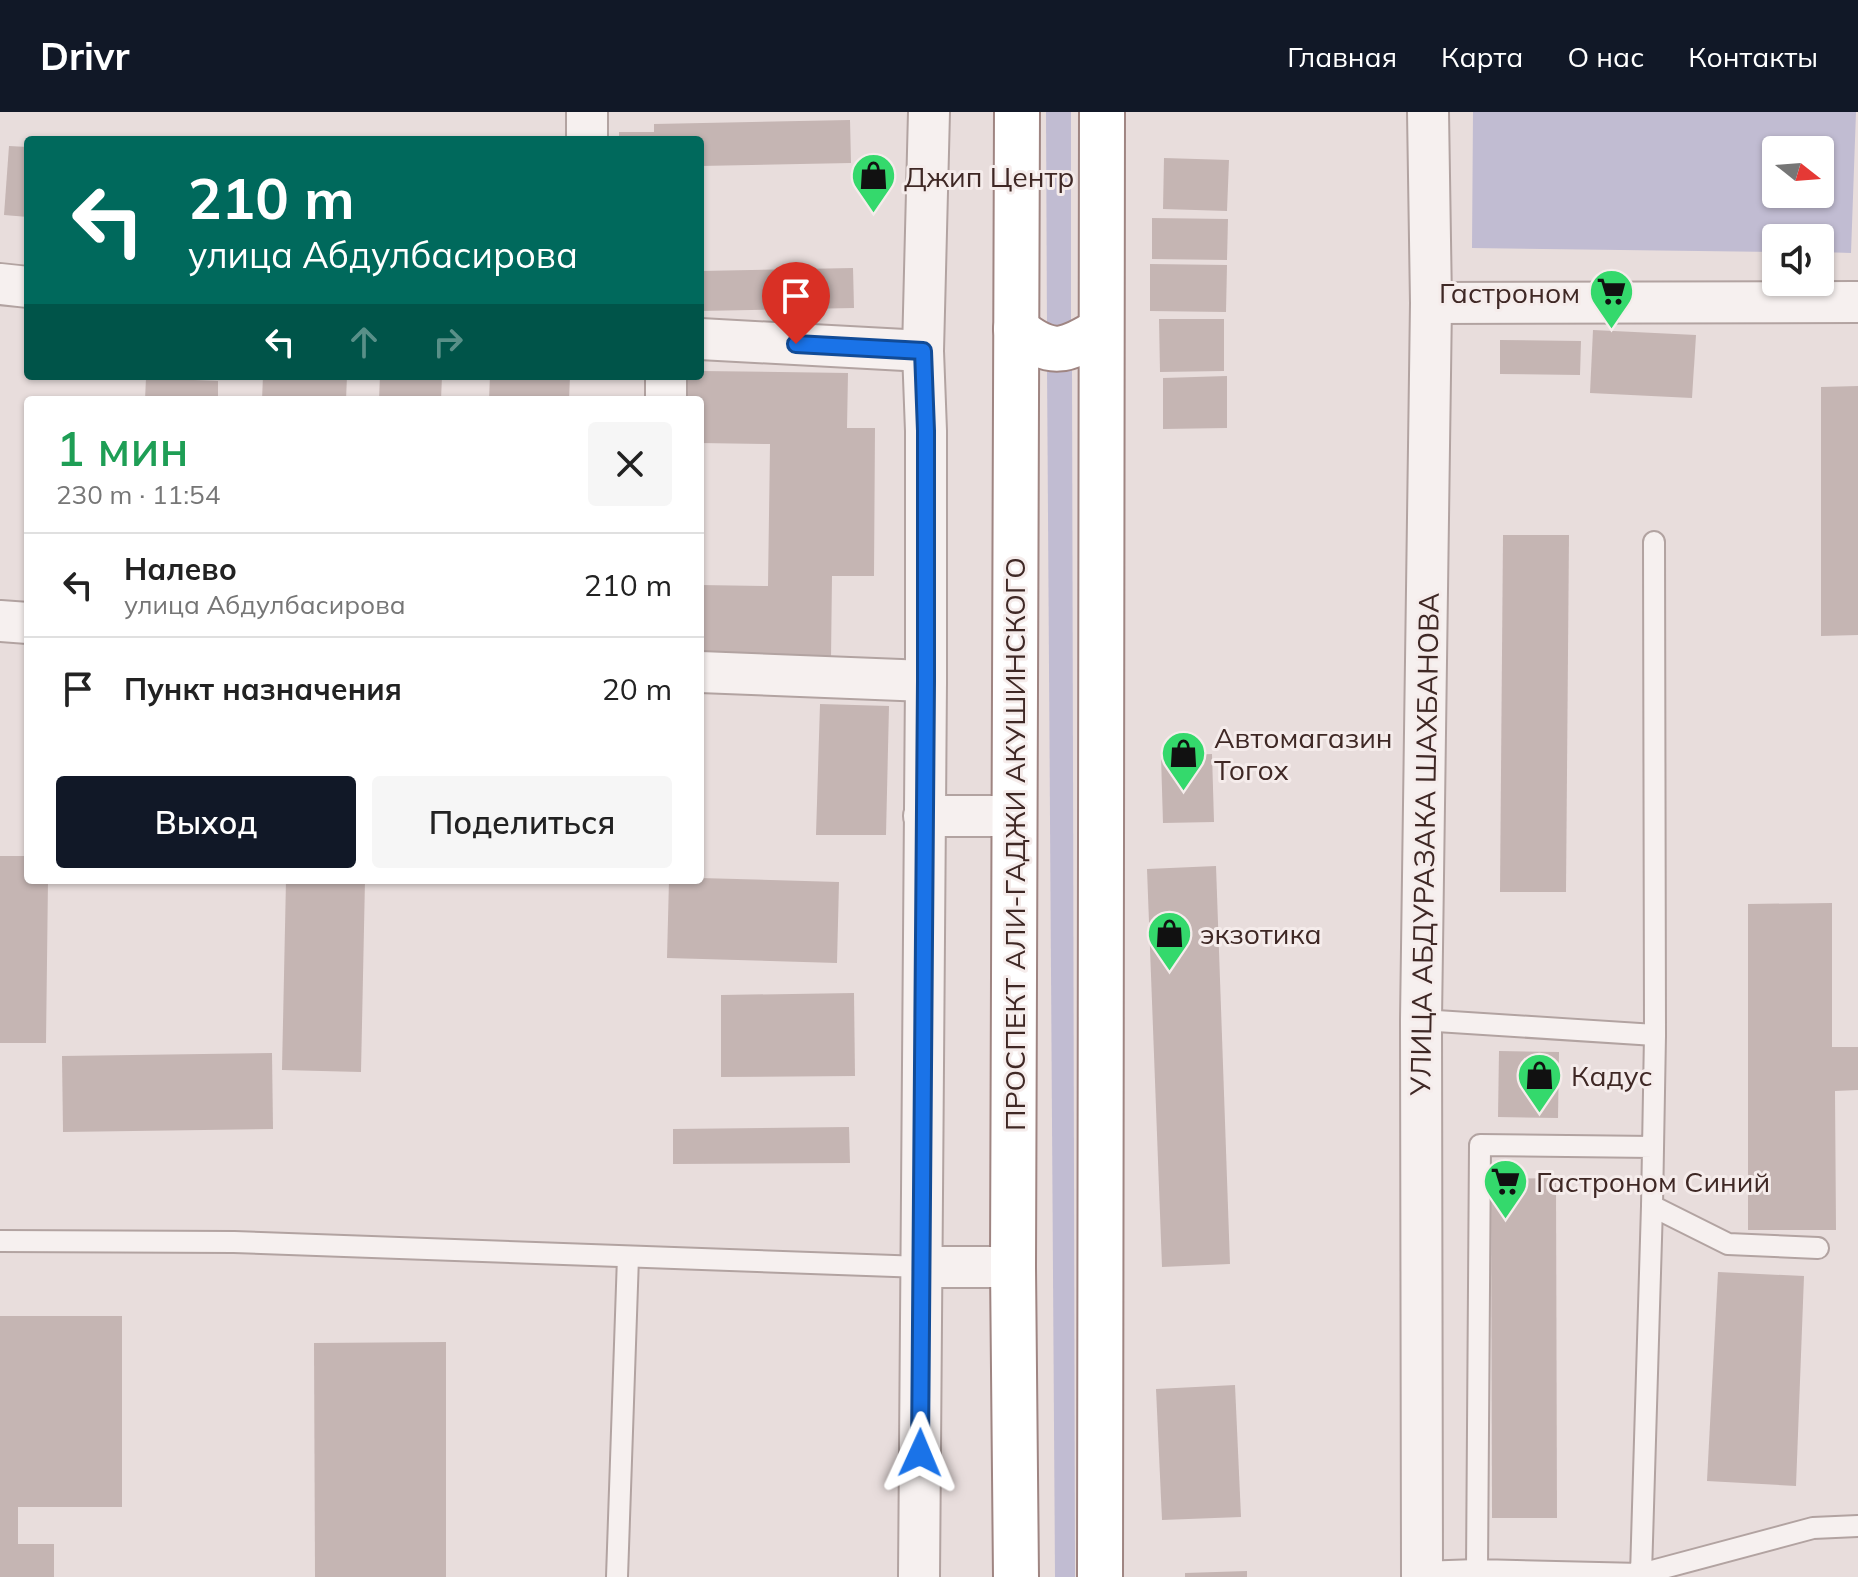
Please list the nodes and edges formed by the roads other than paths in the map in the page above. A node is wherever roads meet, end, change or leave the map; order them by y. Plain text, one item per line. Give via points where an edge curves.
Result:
1 (587, 112) edge
2 (929, 112) edge
3 (1017, 112) edge
4 (1102, 112) edge
5 (1428, 112) edge
6 (587, 136) edge
7 (0, 284) edge
8 (24, 287) edge
9 (1858, 302) edge
10 (1431, 303) junction
11 (1016, 329) junction
12 (1101, 330) junction
13 (704, 339) edge
14 (923, 351) junction
15 (1654, 542) dead end
16 (0, 621) edge
17 (24, 623) edge
18 (704, 672) edge
19 (926, 681) junction
20 (924, 816) junction
21 (1015, 816) junction
22 (1421, 1020) junction
23 (1655, 1035) junction
24 (1653, 1147) junction
25 (1652, 1206) junction
26 (0, 1241) edge
27 (1818, 1248) dead end
28 (628, 1257) junction
29 (922, 1267) junction
30 (1013, 1267) junction
31 (1858, 1526) edge
32 (1477, 1570) junction
33 (1422, 1574) edge
34 (1642, 1576) edge
35 (617, 1577) edge
36 (919, 1577) edge
37 (1016, 1577) edge
38 (1100, 1577) edge

1 - 6 street
2 - 14 street
3 - 11 highway, ПРОСПЕКТ АЛИ-ГАДЖИ АКУШИНСКОГО
4 - 12 highway
5 - 10 street, УЛИЦА АБДУРАЗАКА ШАХБАНОВА
7 - 8 street
9 - 10 street
10 - 22 street, УЛИЦА АБДУРАЗАКА ШАХБАНОВА
11 - 12 highway via 1032,342 1056,350
11 - 21 highway, ПРОСПЕКТ АЛИ-ГАДЖИ АКУШИНСКОГО
12 - 38 highway
13 - 14 street
14 - 19 street
15 - 23 lane
16 - 17 street
18 - 19 street
19 - 20 street
20 - 21 street
20 - 29 street
21 - 30 highway, ПРОСПЕКТ АЛИ-ГАДЖИ АКУШИНСКОГО
22 - 23 lane
22 - 33 street, УЛИЦА АБДУРАЗАКА ШАХБАНОВА
23 - 24 lane
24 - 25 lane
24 - 32 lane via 1480,1145
25 - 27 lane via 1728,1244
25 - 34 lane
26 - 28 lane via 234,1242
28 - 29 lane
28 - 35 lane
29 - 30 street
29 - 36 street
30 - 37 highway, ПРОСПЕКТ АЛИ-ГАДЖИ АКУШИНСКОГО
31 - 34 lane via 1813,1528
32 - 33 lane
32 - 34 lane

